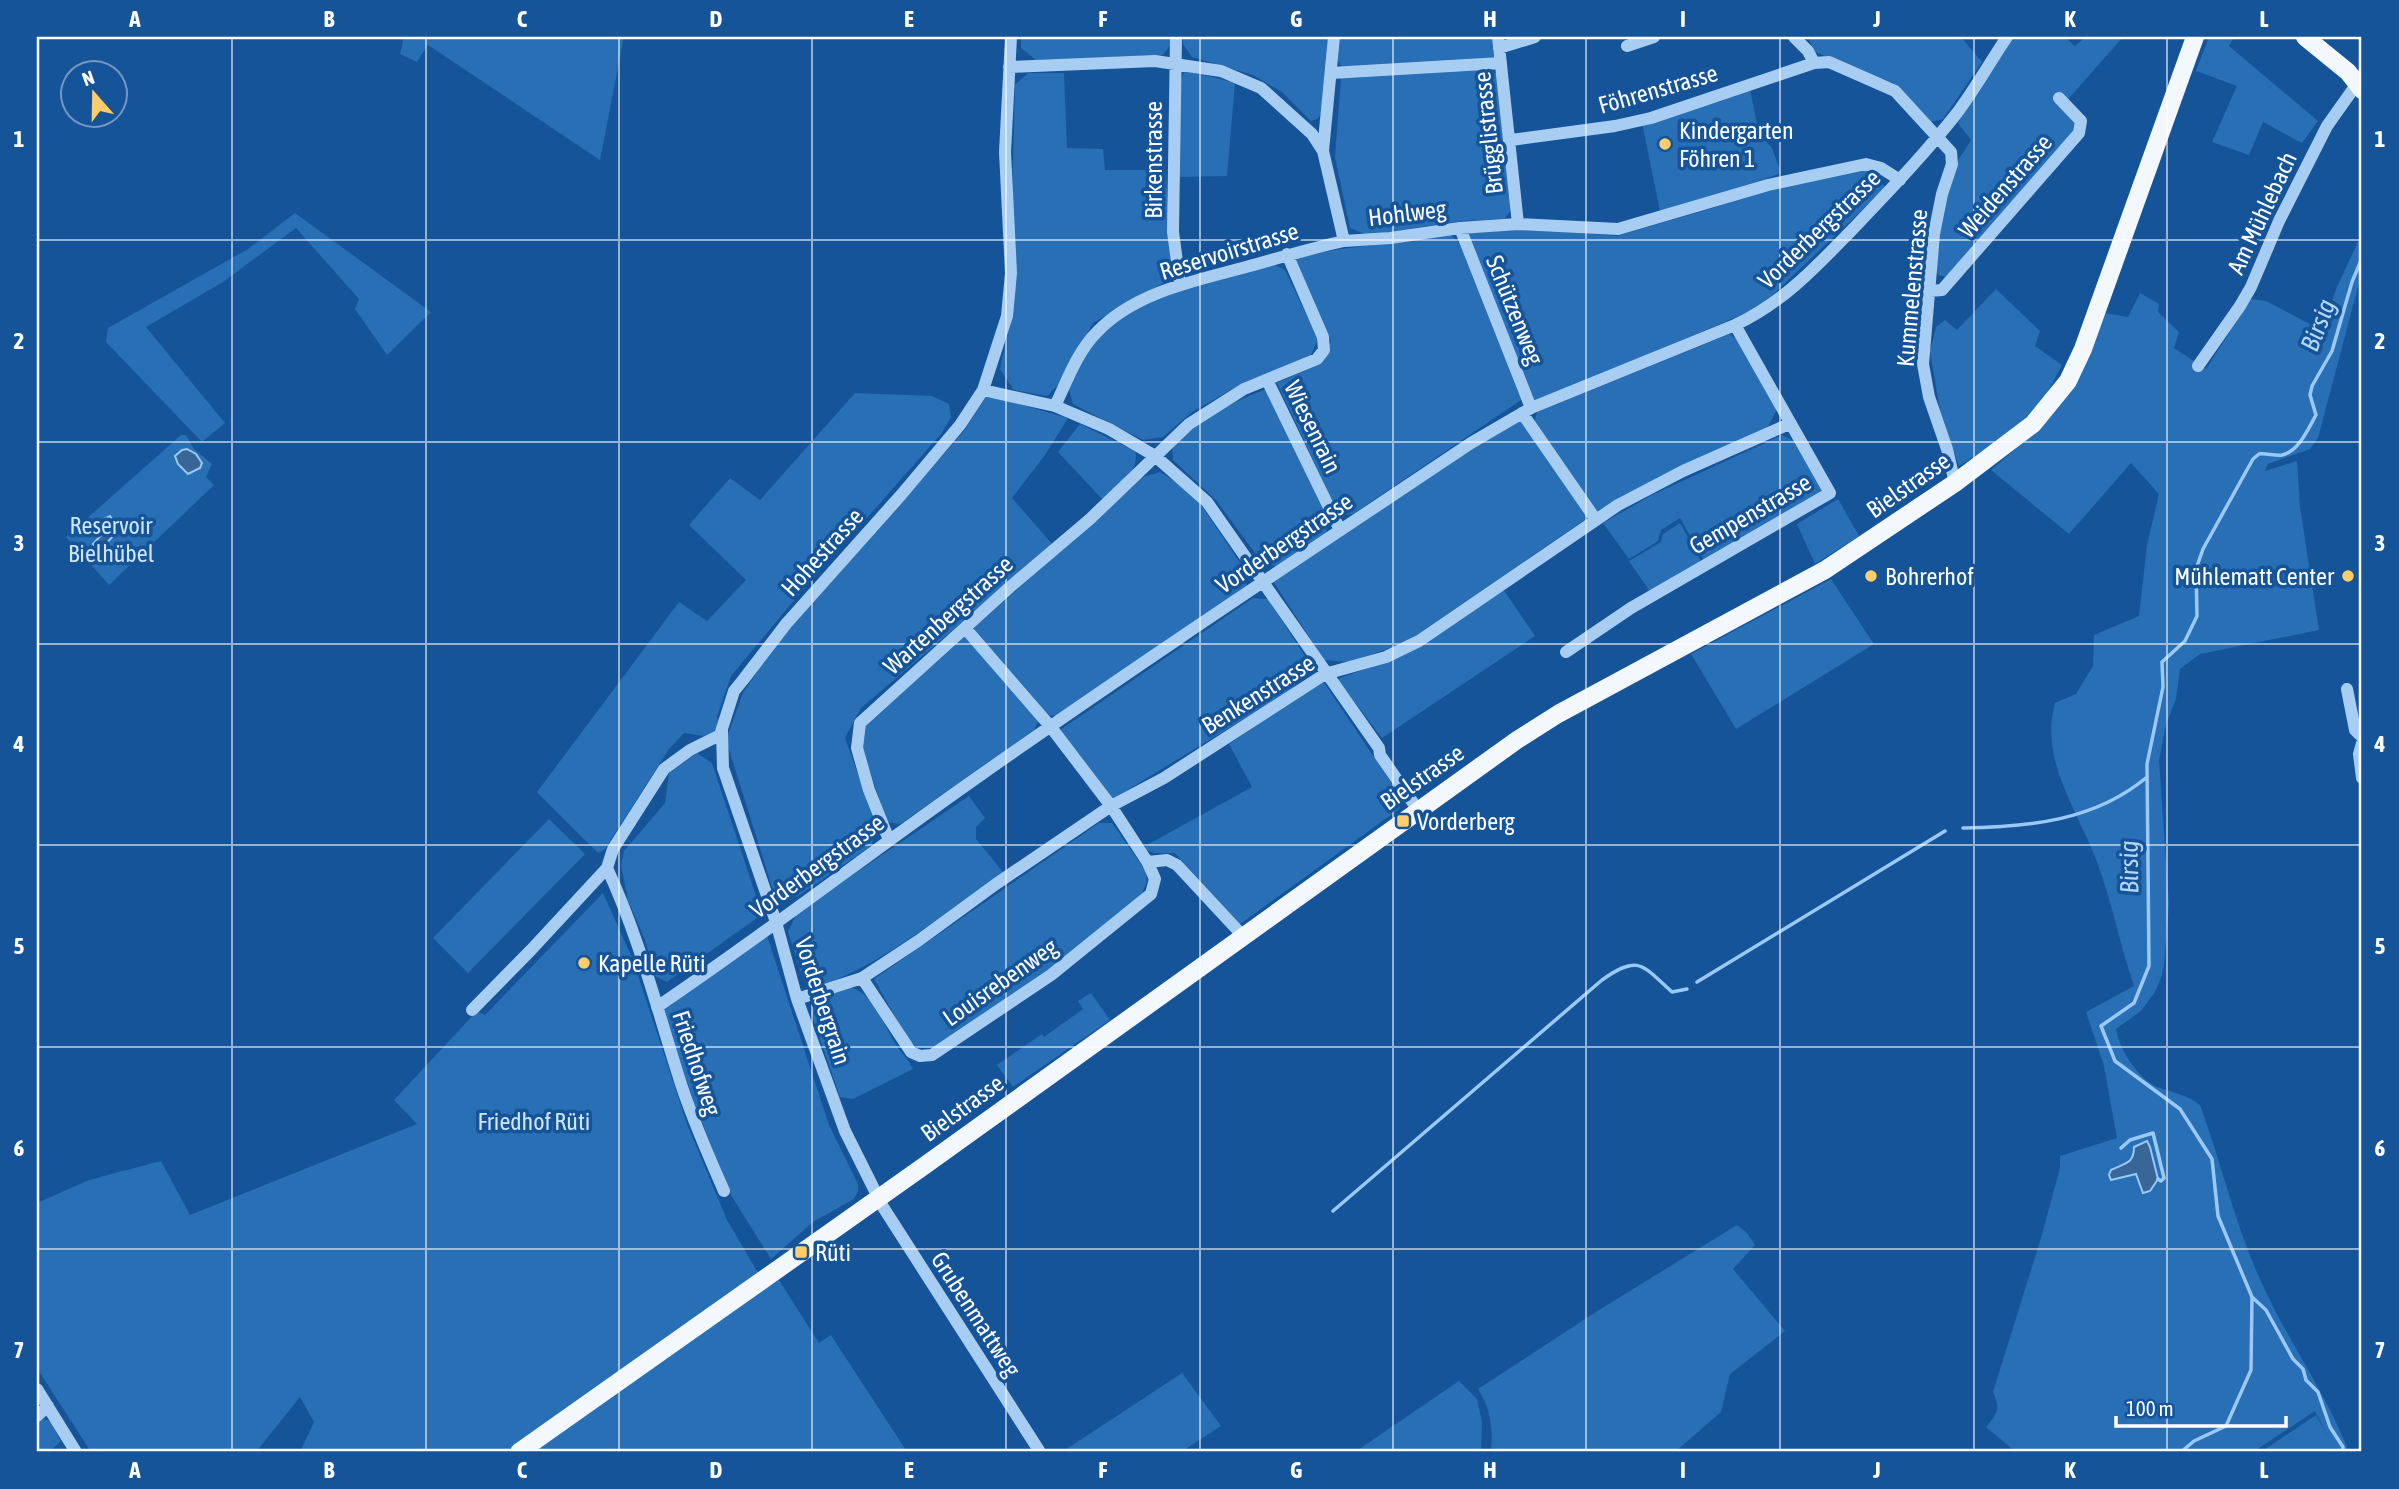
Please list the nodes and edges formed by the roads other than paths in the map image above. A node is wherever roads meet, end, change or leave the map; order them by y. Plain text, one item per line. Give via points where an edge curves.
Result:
1 (1011, 37) edge
2 (1176, 37) edge
3 (1334, 37) edge
4 (1535, 37) edge
5 (1654, 37) edge
6 (1794, 37) edge
7 (2007, 37) edge
8 (2195, 37) edge
9 (2305, 37) edge
10 (1499, 43) edge
11 (1628, 46) dead end
12 (1175, 63) junction
13 (1501, 63) junction
14 (1814, 63) junction
15 (1009, 67) junction
16 (1331, 73) junction
17 (2358, 79) edge
18 (2059, 98) dead end
19 (1937, 136) junction
20 (1511, 141) junction
21 (1323, 151) junction
22 (1900, 180) junction
23 (1518, 224) junction
24 (1460, 228) junction
25 (1344, 241) junction
26 (1287, 254) junction
27 (1180, 284) junction
28 (1930, 291) junction
29 (1735, 325) junction
30 (2198, 366) dead end
31 (1266, 380) junction
32 (983, 390) junction
33 (1055, 406) junction
34 (1527, 410) junction
35 (1789, 424) junction
36 (1155, 456) junction
37 (1955, 483) junction
38 (1596, 520) junction
39 (1340, 530) junction
40 (1264, 581) junction
41 (965, 628) junction
42 (1566, 652) dead end
43 (1325, 674) junction
44 (2347, 689) dead end
45 (1050, 726) junction
46 (722, 731) junction
47 (2362, 737) edge
48 (2362, 743) edge
49 (2362, 778) edge
50 (1111, 806) junction
51 (1418, 810) junction
52 (888, 840) junction
53 (1148, 862) junction
54 (607, 868) junction
55 (776, 922) junction
56 (1243, 936) junction
57 (862, 978) junction
58 (797, 999) junction
59 (657, 1007) junction
60 (472, 1010) dead end
61 (724, 1191) dead end
62 (878, 1198) junction
63 (37, 1389) edge
64 (48, 1406) junction
65 (37, 1416) edge
66 (76, 1452) edge
67 (519, 1452) edge
68 (1040, 1452) edge

1 - 15 street, Hohestrasse
2 - 12 street, Birkenstrasse
3 - 16 street
4 - 10 street
5 - 11 street
6 - 14 street
7 - 19 street
8 - 37 main road, Bielstrasse via 2075,370 2033,424
9 - 17 main road
10 - 13 street, Brügglistrasse
12 - 15 street, Hohlweg
12 - 21 street, Hohlweg via 1221,71 1261,88 1312,134
12 - 27 street, Birkenstrasse via 1173,232
13 - 16 street
13 - 20 street, Brügglistrasse
14 - 19 street, Kummelenstrasse via 1829,62 1895,91
14 - 20 street, Föhrenstrasse via 1651,118
15 - 32 street, Hohestrasse via 1005,152 1011,273 1007,316
16 - 21 street
17 - 30 street, Am Mühlebach via 2327,126 2245,296
18 - 28 street, Weidenstrasse via 2081,121 2079,133 1942,290
19 - 22 street, Vorderbergstrasse
19 - 28 street, Kummelenstrasse via 1951,152 1952,164 1934,234
20 - 23 street, Brügglistrasse
21 - 25 street, Hohlweg
22 - 23 street, Hohlweg via 1866,164 1768,185 1618,229
22 - 29 street, Vorderbergstrasse via 1783,297
23 - 24 street, Hohlweg
24 - 25 street, Hohlweg
24 - 34 street, Schützenweg
25 - 26 street, Reservoirstrasse
26 - 27 street, Reservoirstrasse
26 - 31 street, Wartenbergstrasse via 1323,337 1324,350 1317,359
27 - 33 street, Reservoirstrasse via 1121,311 1096,333
28 - 37 street, Kummelenstrasse via 1923,364
29 - 34 street, Vorderbergstrasse
29 - 35 street, Gempenstrasse
31 - 36 street, Wartenbergstrasse via 1189,424
31 - 39 street, Wiesenrain
32 - 33 street
32 - 46 street, Hohestrasse via 960,425 783,627 734,691
33 - 36 street via 1109,429
34 - 38 street, Schützenweg
34 - 39 street, Vorderbergstrasse
35 - 38 street, Benkenstrasse via 1683,471
35 - 42 street, Gempenstrasse via 1830,493 1631,608
36 - 40 street via 1207,502
36 - 41 street, Wartenbergstrasse
37 - 51 main road, Bielstrasse via 1825,570 1558,714
38 - 43 street, Benkenstrasse via 1419,641 1386,657
39 - 40 street, Vorderbergstrasse
40 - 43 street
40 - 45 street, Vorderbergstrasse
41 - 45 street, Louisrebenweg
41 - 52 street, Wartenbergstrasse via 860,723 856,748
43 - 50 street, Benkenstrasse via 1164,778
43 - 51 street
44 - 47 street via 2355,730
45 - 50 street, Louisrebenweg
45 - 52 street, Vorderbergstrasse
46 - 54 street via 654,780 612,849
46 - 55 street, Vorderbergrain via 723,768
48 - 49 street
50 - 53 street, Louisrebenweg
50 - 57 street, Benkenstrasse
51 - 56 main road, Bielstrasse
52 - 55 street, Vorderbergstrasse
53 - 56 street via 1167,860 1177,865
53 - 57 street, Louisrebenweg via 1155,879 1151,894 1051,975 932,1055 911,1052
54 - 59 street, Friedhofweg via 631,922
54 - 60 street
55 - 58 street, Vorderbergrain
55 - 59 street, Vorderbergstrasse
56 - 62 main road, Bielstrasse
57 - 58 street, Benkenstrasse
58 - 62 street, Vorderbergrain via 845,1131
59 - 61 street, Friedhofweg via 700,1137
62 - 67 main road, Bielstrasse
62 - 68 street, Grubenmattweg
63 - 64 street
64 - 65 street
64 - 66 street

